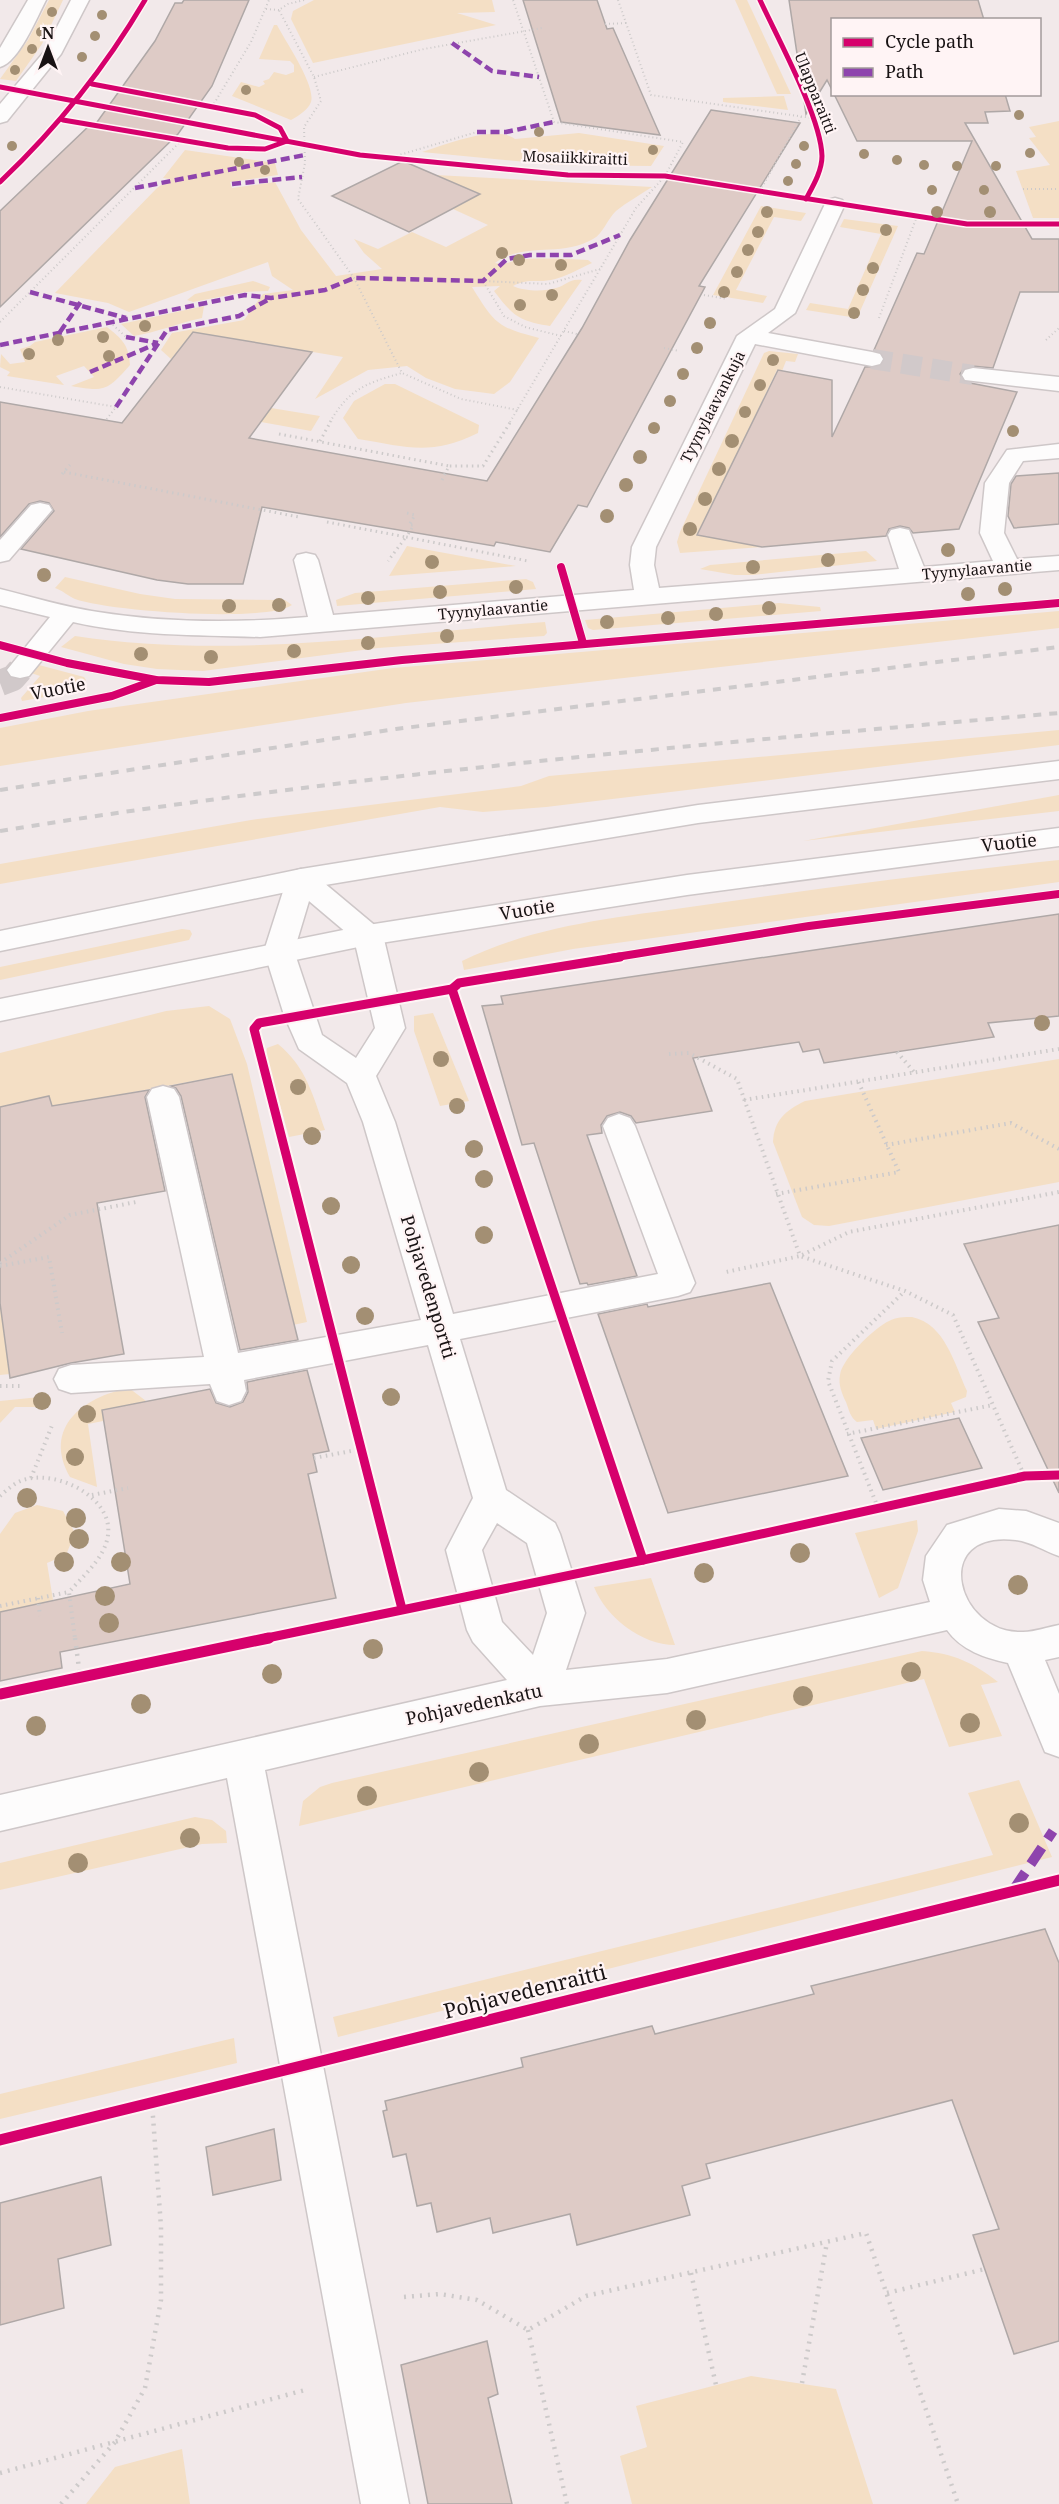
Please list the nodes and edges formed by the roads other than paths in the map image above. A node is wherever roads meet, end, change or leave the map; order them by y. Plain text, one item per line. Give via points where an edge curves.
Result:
1 (37, 0) edge
2 (80, 0) edge
3 (0, 61) edge
4 (0, 117) edge
5 (835, 204) road end
6 (748, 336) junction
7 (872, 359) tunnel mouth
8 (973, 375) tunnel mouth
9 (1059, 384) edge
10 (1059, 451) edge
11 (40, 510) dead end
12 (900, 535) dead end
13 (0, 555) edge
14 (306, 561) dead end
15 (1059, 563) edge
16 (1008, 567) junction
17 (914, 575) junction
18 (648, 596) junction
19 (0, 597) edge
20 (66, 614) junction
21 (322, 624) junction
22 (20, 670) tunnel mouth
23 (1059, 770) edge
24 (1059, 837) edge
25 (301, 879) junction
26 (368, 935) junction
27 (0, 941) edge
28 (279, 951) junction
29 (0, 1010) edge
30 (360, 1076) junction
31 (163, 1097) dead end
32 (619, 1126) dead end
33 (441, 1329) junction
34 (70, 1379) road end
35 (228, 1380) junction
36 (491, 1499) junction
37 (1055, 1532) edge
38 (952, 1613) junction
39 (1059, 1641) edge
40 (1022, 1650) junction
41 (540, 1689) junction
42 (1059, 1740) edge
43 (243, 1758) junction
44 (0, 1814) edge
45 (385, 2504) edge

1 - 3 street
2 - 4 street via 52,54
5 - 6 street, Tyynylaavankuja via 787,309
6 - 7 street
6 - 18 street, Tyynylaavankuja via 644,547 642,565
8 - 9 street
10 - 16 street via 1015,455 997,483 992,533
11 - 13 street
12 - 17 street
14 - 21 street
15 - 16 street, Tyynylaavantie
16 - 17 street, Tyynylaavantie
17 - 18 street, Tyynylaavantie
18 - 21 street, Tyynylaavantie
19 - 20 street, Tyynylaavantie
20 - 21 street, Tyynylaavantie via 207,629
20 - 22 street
23 - 25 street via 698,814
24 - 26 street, Vuotie via 687,885
25 - 26 street
25 - 27 street
25 - 28 street
26 - 28 street, Vuotie
26 - 30 street via 390,1028
28 - 29 street, Vuotie
28 - 30 street via 310,1041
30 - 33 street, Pohjavedenportti via 379,1122
31 - 35 street
32 - 33 street via 678,1283
33 - 35 street
33 - 36 street, Pohjavedenportti
34 - 35 street
36 - 41 street via 464,1550 486,1630
36 - 41 street via 542,1534 566,1613
37 - 38 street via 1005,1523 967,1533 944,1560 943,1596
38 - 40 street via 975,1635 1005,1648
38 - 41 street, Pohjavedenkatu via 667,1676
39 - 40 street
40 - 42 street
41 - 43 street, Pohjavedenkatu
43 - 44 street, Pohjavedenkatu
43 - 45 street

